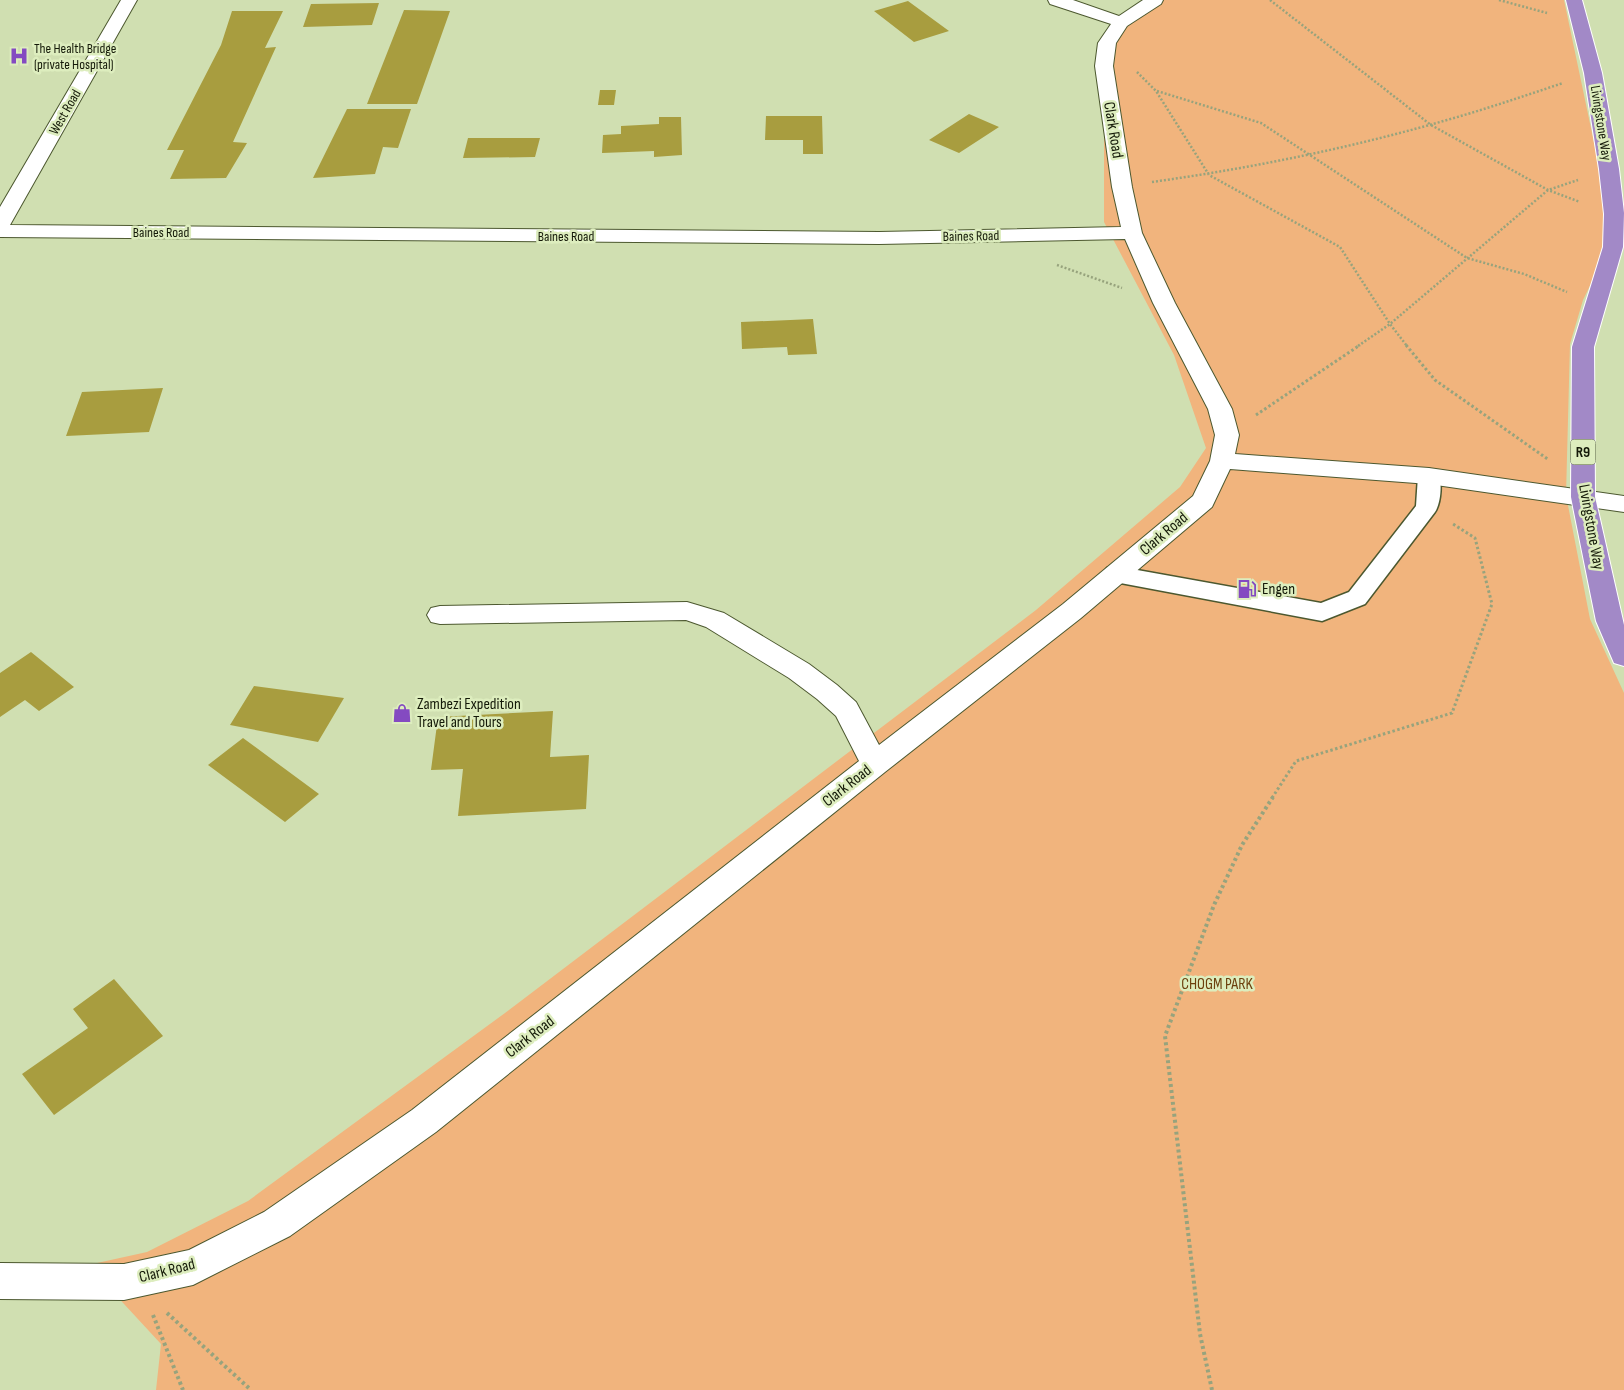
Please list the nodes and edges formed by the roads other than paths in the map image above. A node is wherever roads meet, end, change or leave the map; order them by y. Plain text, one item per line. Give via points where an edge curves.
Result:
1 (129, 0) edge
2 (1056, 0) edge
3 (1155, 0) edge
4 (1574, 0) edge
5 (1114, 32) junction
6 (0, 224) edge
7 (0, 231) edge
8 (1132, 233) junction
9 (1613, 248) junction
10 (1624, 276) edge
11 (1222, 462) junction
12 (1429, 476) junction
13 (1583, 490) junction
14 (1624, 504) edge
15 (1115, 574) junction
16 (440, 616) dead end
17 (1624, 656) edge
18 (875, 764) junction
19 (0, 1281) edge

1 - 6 street, West Road
2 - 5 street
3 - 5 street
4 - 9 highway, Livingstone Way / R9 via 1593,73 1609,169 1614,214
5 - 8 street, Clark Road via 1104,66
7 - 8 street, Baines Road via 879,238
8 - 11 street, Clark Road via 1164,303 1220,409 1227,435
9 - 10 highway, Livingstone Way / R9
9 - 13 highway, Livingstone Way / R9 via 1583,347
11 - 12 street
11 - 15 street, Clark Road via 1203,501
12 - 13 street
12 - 15 lane via 1428,507 1357,598 1322,612
13 - 14 street
13 - 17 highway, Livingstone Way / R9 via 1609,621
15 - 18 street, Clark Road via 1072,612
16 - 18 street via 688,611 715,620 799,671 846,709
18 - 19 street, Clark Road via 424,1121 277,1224 193,1267 124,1282

